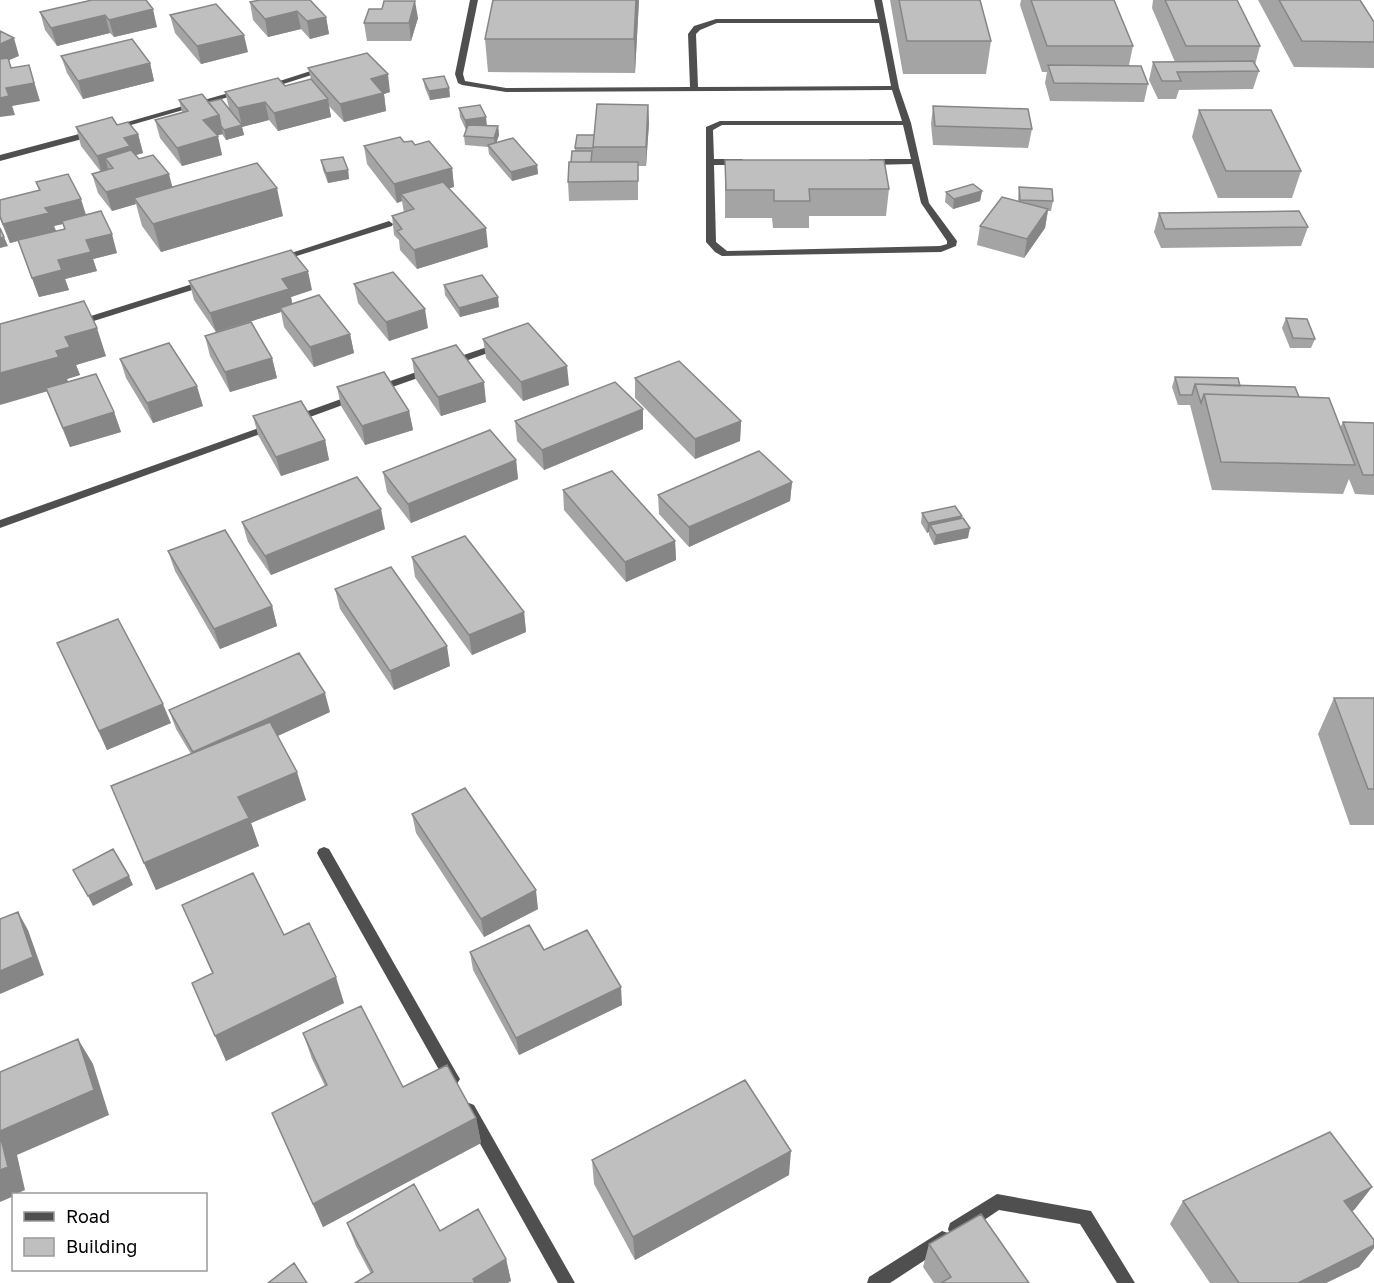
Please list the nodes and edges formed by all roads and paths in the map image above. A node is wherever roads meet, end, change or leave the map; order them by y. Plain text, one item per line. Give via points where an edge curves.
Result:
1 (474, 0) edge
2 (878, 0) edge
3 (882, 21) junction
4 (336, 67) edge
5 (258, 88) edge
6 (895, 88) junction
7 (694, 90) junction
8 (247, 91) edge
9 (907, 123) junction
10 (0, 158) edge
11 (916, 161) junction
12 (710, 162) junction
13 (756, 162) edge
14 (858, 162) edge
15 (389, 224) dead end
16 (274, 260) edge
17 (217, 279) edge
18 (69, 326) edge
19 (508, 343) edge
20 (0, 524) edge
21 (324, 853) dead end
22 (567, 1283) edge
23 (875, 1283) edge
24 (1127, 1283) edge

1 - 7 street via 459,74 462,83 506,90
2 - 3 street
3 - 6 street
3 - 7 street via 705,23 692,34
4 - 5 street
6 - 7 street
6 - 9 street
8 - 10 street
9 - 11 street
9 - 12 street via 720,123 709,129
11 - 12 street via 925,203 952,241 951,246 725,254 711,242
11 - 14 street
12 - 13 street
15 - 16 street
17 - 18 street
19 - 20 street
21 - 22 street
23 - 24 street via 997,1202 1085,1217

